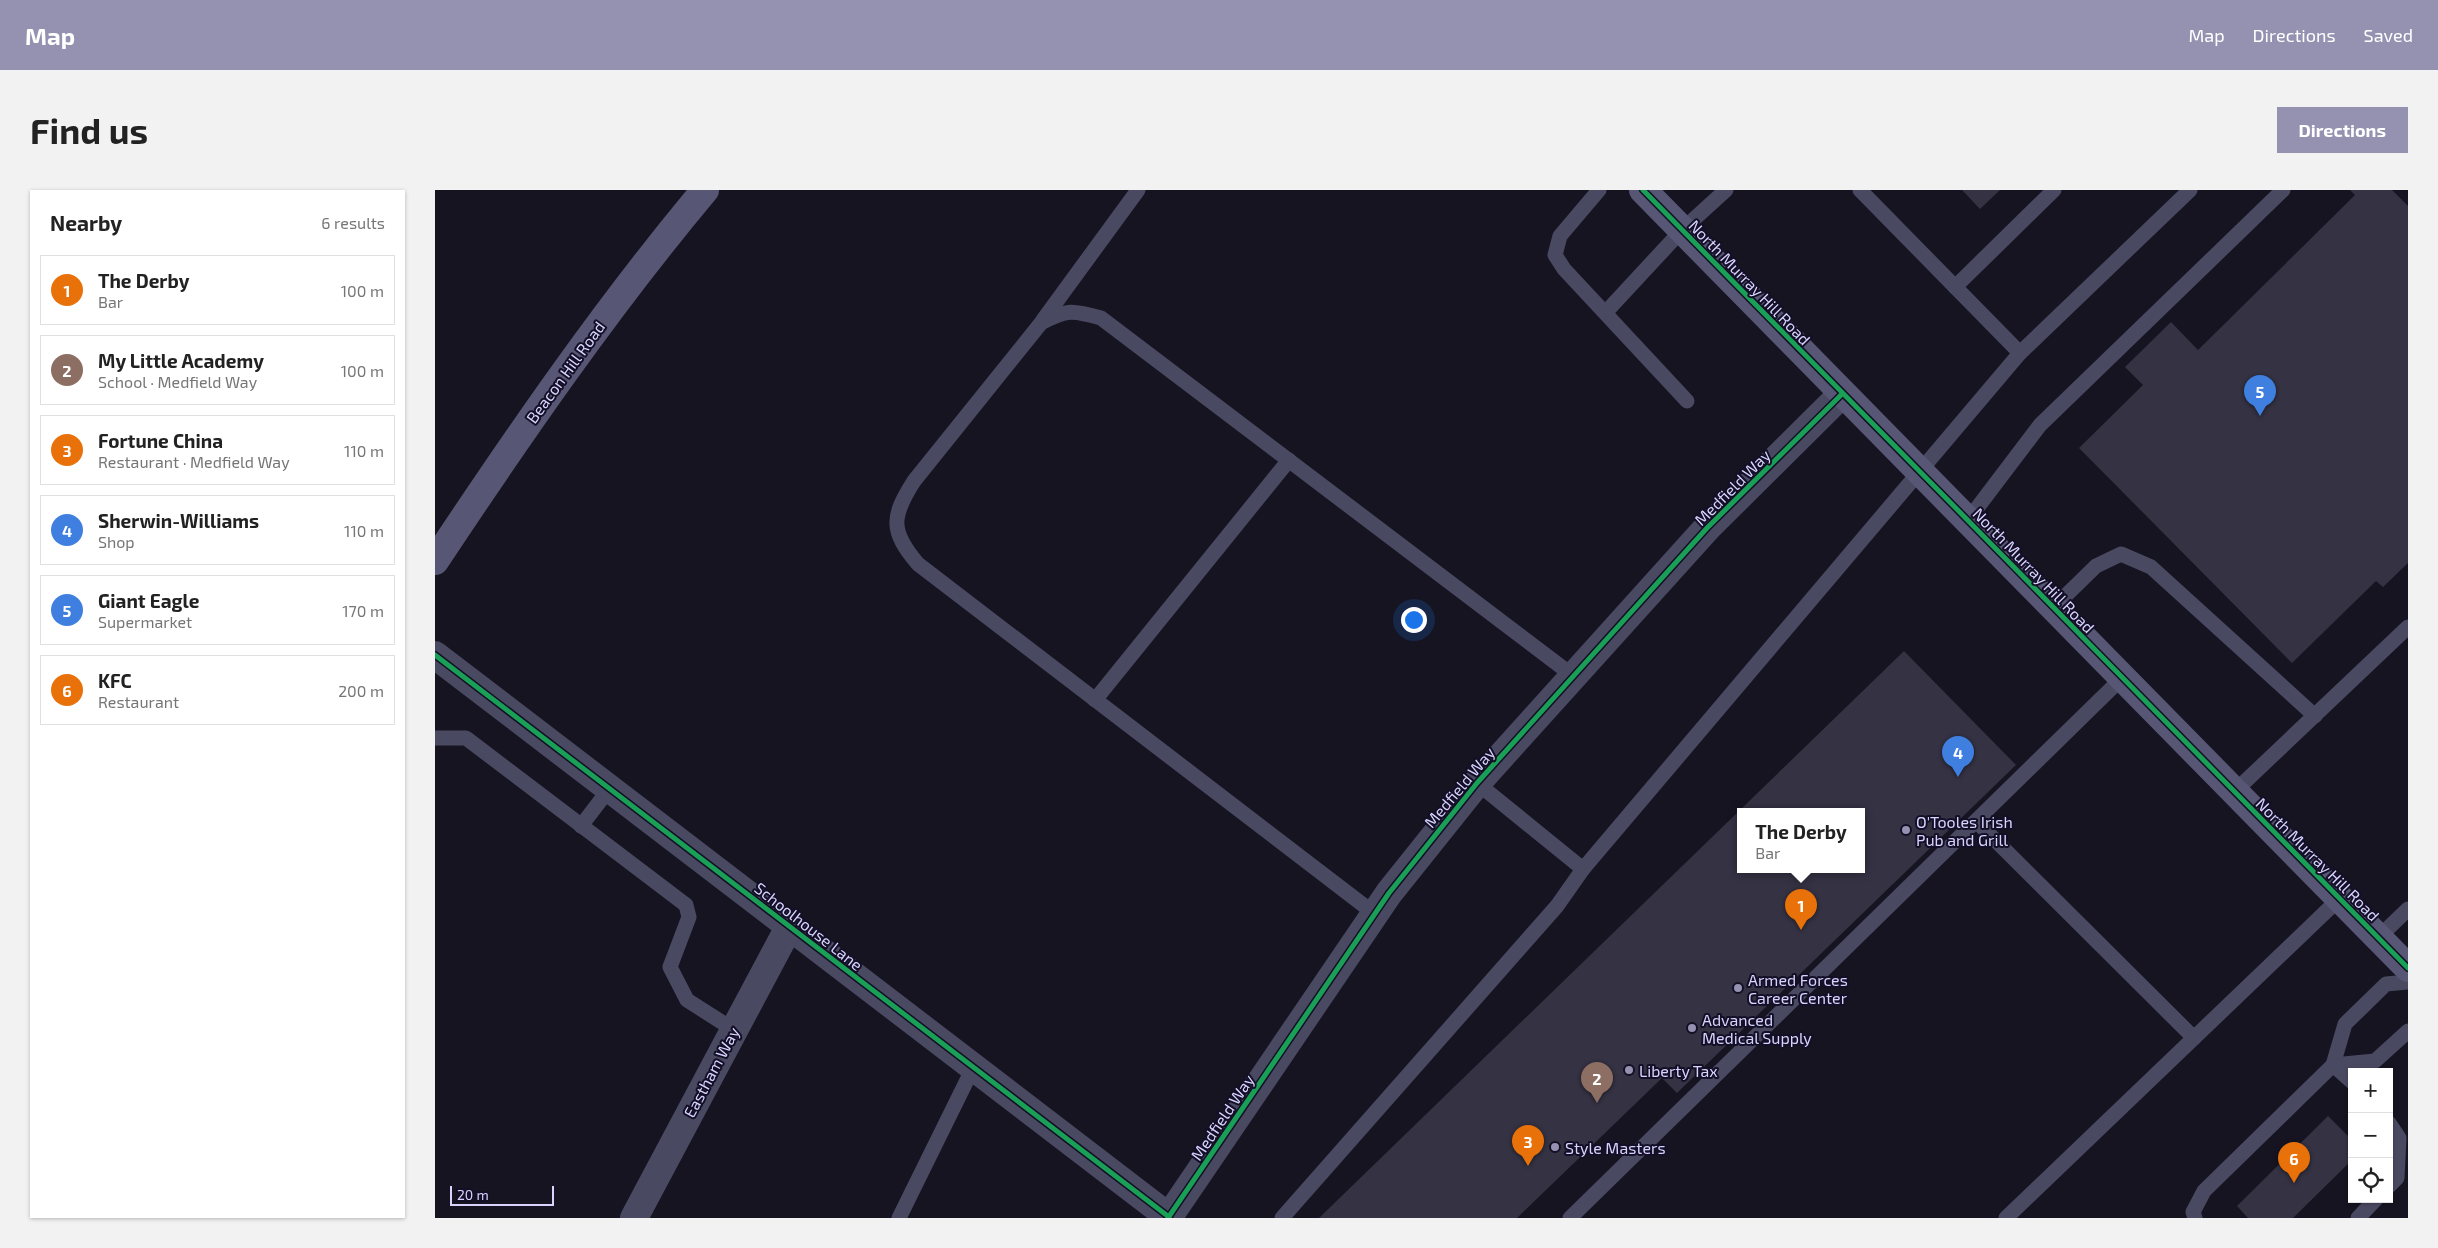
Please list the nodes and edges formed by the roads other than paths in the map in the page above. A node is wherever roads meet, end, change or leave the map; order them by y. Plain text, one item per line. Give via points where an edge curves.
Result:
1 (705, 190) edge
2 (1138, 190) edge
3 (1599, 190) edge
4 (1643, 190) edge
5 (1726, 190) edge
6 (1860, 190) edge
7 (2054, 190) edge
8 (2190, 190) edge
9 (2283, 190) edge
10 (1682, 230) junction
11 (1955, 287) junction
12 (1606, 312) junction
13 (1041, 323) junction
14 (2021, 353) junction
15 (1842, 394) junction
16 (1687, 401) dead end
17 (1289, 460) junction
18 (1919, 472) junction
19 (1967, 520) junction
20 (435, 560) edge
21 (2053, 608) junction
22 (2408, 627) edge
23 (435, 655) edge
24 (1572, 675) junction
25 (2123, 678) junction
26 (1095, 700) junction
27 (2315, 716) junction
28 (435, 738) edge
29 (1477, 783) junction
30 (610, 788) junction
31 (2234, 792) junction
32 (1976, 822) junction
33 (581, 826) junction
34 (1583, 869) junction
35 (2339, 899) junction
36 (2408, 909) edge
37 (1375, 914) junction
38 (789, 927) junction
39 (2379, 937) junction
40 (2408, 968) edge
41 (2408, 982) edge
42 (734, 1030) junction
43 (2408, 1031) edge
44 (2194, 1038) junction
45 (2333, 1065) junction
46 (973, 1068) junction
47 (2348, 1078) edge
48 (2393, 1130) edge
49 (2393, 1182) edge
50 (2372, 1203) edge
51 (1169, 1217) edge
52 (634, 1218) edge
53 (899, 1218) edge
54 (1282, 1218) edge
55 (1571, 1218) edge
56 (2006, 1218) edge
57 (2195, 1218) edge
58 (2358, 1218) edge

1 - 20 street, Beacon Hill Road via 648,258 516,439
2 - 13 lane
3 - 12 lane via 1560,236 1555,255 1564,269
4 - 10 street, North Murray Hill Road
5 - 10 lane
6 - 11 lane
7 - 11 lane
8 - 14 lane
9 - 19 lane via 2040,425
10 - 12 lane
10 - 15 street, North Murray Hill Road
11 - 14 lane
12 - 16 lane
13 - 17 lane via 1061,312 1080,312 1101,318
13 - 26 lane via 914,481 900,504 896,526 904,548 918,564
14 - 18 lane
15 - 18 street, North Murray Hill Road
15 - 24 street, Medfield Way via 1707,528
17 - 24 lane
17 - 26 lane
18 - 19 street, North Murray Hill Road
18 - 34 lane
19 - 21 street, North Murray Hill Road
21 - 25 street, North Murray Hill Road
21 - 27 lane via 2096,566 2121,554 2151,567
22 - 27 lane
23 - 30 street, Schoolhouse Lane
24 - 29 street, Medfield Way
25 - 31 street, North Murray Hill Road
25 - 32 lane
26 - 37 lane
27 - 31 lane
28 - 33 lane via 466,738
29 - 34 lane
29 - 37 street, Medfield Way
30 - 33 lane
30 - 38 street, Schoolhouse Lane
31 - 35 street, North Murray Hill Road
32 - 44 lane
32 - 55 lane
33 - 42 lane via 686,905 689,917 671,967 687,1000
34 - 54 lane via 1557,906
35 - 39 street, North Murray Hill Road
35 - 44 lane
36 - 39 lane
37 - 51 street, Medfield Way
38 - 42 street, Eastham Way
38 - 46 street, Schoolhouse Lane
39 - 40 street, North Murray Hill Road
41 - 45 lane via 2386,984 2345,1024
42 - 52 street, Eastham Way
43 - 45 lane via 2375,1061
44 - 56 lane
45 - 47 lane
45 - 57 lane via 2204,1191 2193,1212
46 - 51 street, Schoolhouse Lane
46 - 53 lane
48 - 49 lane via 2399,1138 2397,1178
50 - 58 lane

